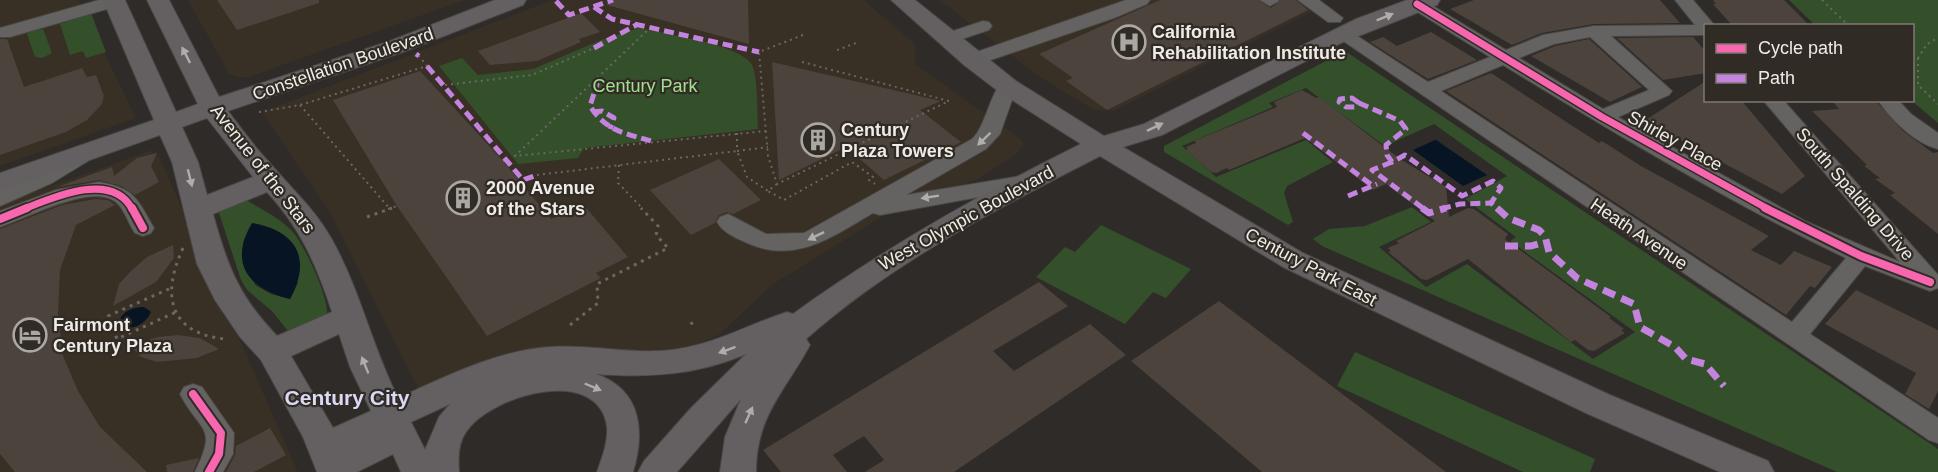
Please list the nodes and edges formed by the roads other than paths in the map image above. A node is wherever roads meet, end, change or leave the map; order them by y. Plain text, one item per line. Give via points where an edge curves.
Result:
1 (158, 0) edge
2 (515, 0) edge
3 (902, 0) edge
4 (1141, 0) edge
5 (1307, 0) edge
6 (1378, 0) edge
7 (1684, 0) edge
8 (114, 1) edge
9 (1423, 2) edge
10 (1704, 24) edge
11 (982, 26) dead end
12 (1338, 26) junction
13 (1704, 30) edge
14 (1594, 31) junction
15 (4, 33) dead end
16 (947, 39) junction
17 (1502, 57) junction
18 (972, 60) junction
19 (1006, 86) junction
20 (1426, 90) junction
21 (1774, 102) edge
22 (1889, 102) edge
23 (212, 108) junction
24 (1602, 117) junction
25 (170, 123) junction
26 (1938, 142) edge
27 (1100, 145) junction
28 (83, 154) junction
29 (271, 180) junction
30 (1029, 182) junction
31 (0, 183) edge
32 (0, 199) edge
33 (198, 208) junction
34 (857, 214) junction
35 (0, 219) edge
36 (728, 222) dead end
37 (143, 228) dead end
38 (1861, 256) junction
39 (1934, 284) edge
40 (819, 309) junction
41 (349, 317) junction
42 (1793, 337) junction
43 (272, 351) junction
44 (505, 387) junction
45 (192, 394) dead end
46 (395, 426) junction
47 (1938, 432) edge
48 (329, 465) edge
49 (209, 472) edge
50 (419, 472) edge
51 (441, 472) edge
52 (615, 472) edge
53 (656, 472) edge
54 (738, 472) edge
55 (1756, 472) edge

23 -> 1 main road, Avenue of the Stars
2 - 23 main road, Constellation Boulevard via 406,43
3 - 16 main road, Century Park East
4 - 18 street
5 - 12 street, Heath Avenue
6 - 12 main road, West Olympic Boulevard
7 - 10 street
8 - 15 street
8 - 25 main road
12 -> 9 main road, West Olympic Boulevard
9 - 17 street, Shirley Place
11 - 16 street
12 - 20 street, Heath Avenue
12 - 27 main road, West Olympic Boulevard via 1139,135
13 - 14 street
14 - 17 street via 1549,39
14 - 24 street via 1662,91
16 - 18 main road, Century Park East
17 - 20 street
17 - 24 street, Shirley Place
18 - 19 main road, Century Park East
19 - 27 main road, Century Park East
19 -> 34 street via 990,134 979,144
20 - 42 street, Heath Avenue
21 - 39 street, South Spalding Drive
22 - 26 street
23 - 25 main road, Constellation Boulevard
23 - 29 main road, Avenue of the Stars
24 - 38 street, Shirley Place via 1799,227
25 - 28 main road, Constellation Boulevard
25 -> 33 main road
27 - 30 main road, West Olympic Boulevard
27 - 55 main road, Century Park East via 1311,270 1598,404
28 - 31 main road, Constellation Boulevard
28 - 32 street
29 - 33 main road
29 - 41 main road, Avenue of the Stars via 295,205 318,240
30 -> 34 street via 914,200
30 - 40 main road, West Olympic Boulevard via 910,246
33 - 43 main road via 212,264 226,292 251,329
34 -> 36 street via 809,240 778,246 751,238
35 - 37 street via 54,199 97,189 126,200
38 - 39 street, Shirley Place
38 - 42 street
40 -> 46 main road via 755,339 676,362 551,359 522,363 459,386
40 - 53 main road, West Olympic Boulevard via 743,376
54 -> 40 main road via 738,443 755,401
41 - 43 main road
46 -> 41 main road, Avenue of the Stars via 366,367
42 - 47 street, Heath Avenue
43 - 48 main road
44 - 46 main road
44 - 51 main road via 459,416 443,445
44 -> 52 main road via 559,378 604,392 616,404 624,422 625,442
45 - 49 street via 221,433 219,454
46 - 48 main road
46 - 50 main road, Avenue of the Stars

